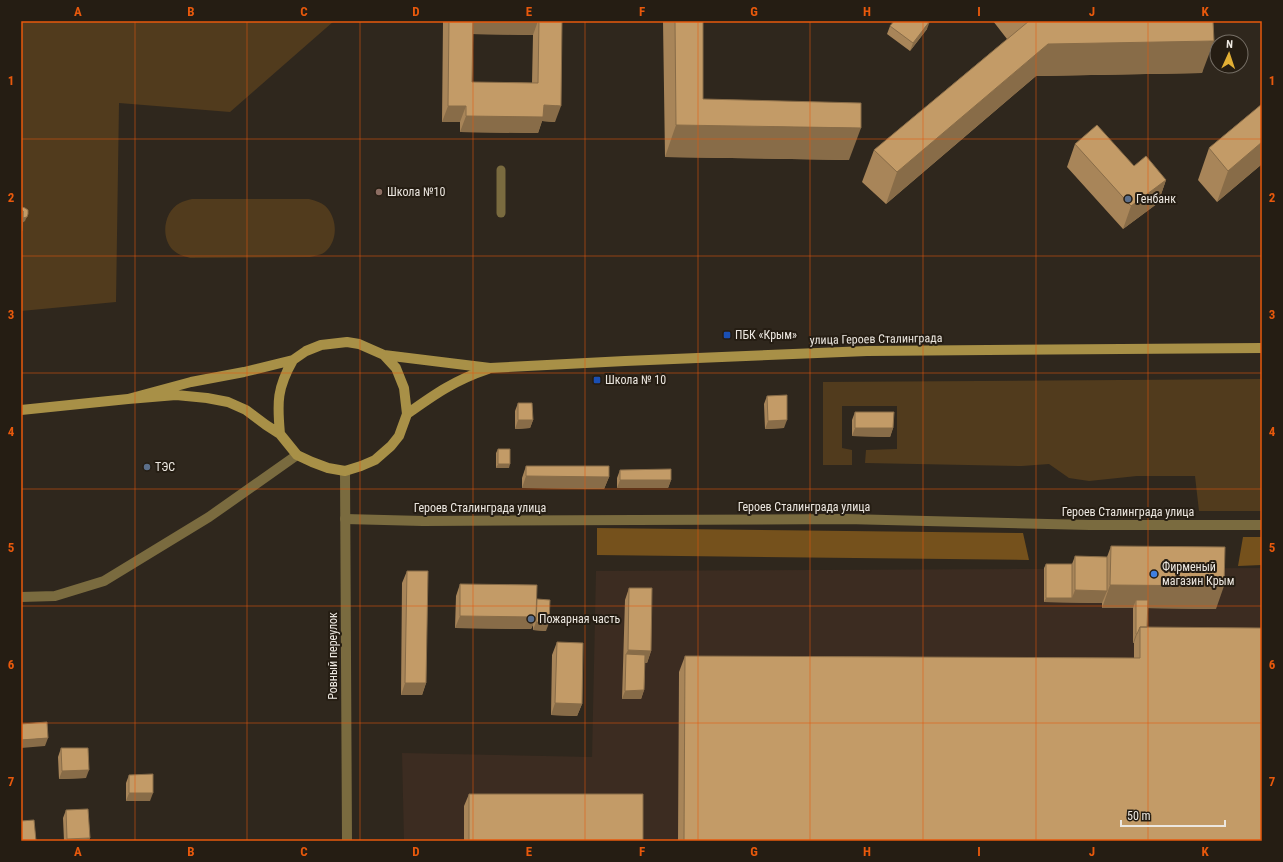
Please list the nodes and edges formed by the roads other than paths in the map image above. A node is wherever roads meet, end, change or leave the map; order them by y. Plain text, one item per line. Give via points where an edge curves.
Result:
1 (501, 170) dead end
2 (501, 213) dead end
3 (1262, 348) edge
4 (384, 355) junction
5 (293, 360) junction
6 (490, 368) junction
7 (128, 399) junction
8 (21, 410) edge
9 (407, 414) junction
10 (280, 434) junction
11 (297, 454) junction
12 (345, 471) junction
13 (345, 519) junction
14 (1262, 525) edge
15 (21, 597) edge
16 (347, 841) edge

1 - 2 street
3 - 6 main road, улица Героев Сталинграда via 867,350
4 - 5 main road via 359,344 334,343 306,351
4 - 6 main road, улица Героев Сталинграда
4 - 9 main road via 396,368 400,378
5 - 7 main road via 191,382
5 - 10 main road via 279,390
6 - 9 main road, улица Героев Сталинграда via 466,376 444,388
7 - 8 main road
7 - 10 main road via 176,395 228,402 246,410
9 - 12 main road via 399,436 392,446 374,460
10 - 11 main road
11 - 12 main road via 328,468
11 - 15 street via 209,517 104,581 54,596
12 - 13 street, Ровный переулок
13 - 14 street, Героев Сталинграда улица via 846,519 1083,525
13 - 16 street, Ровный переулок

